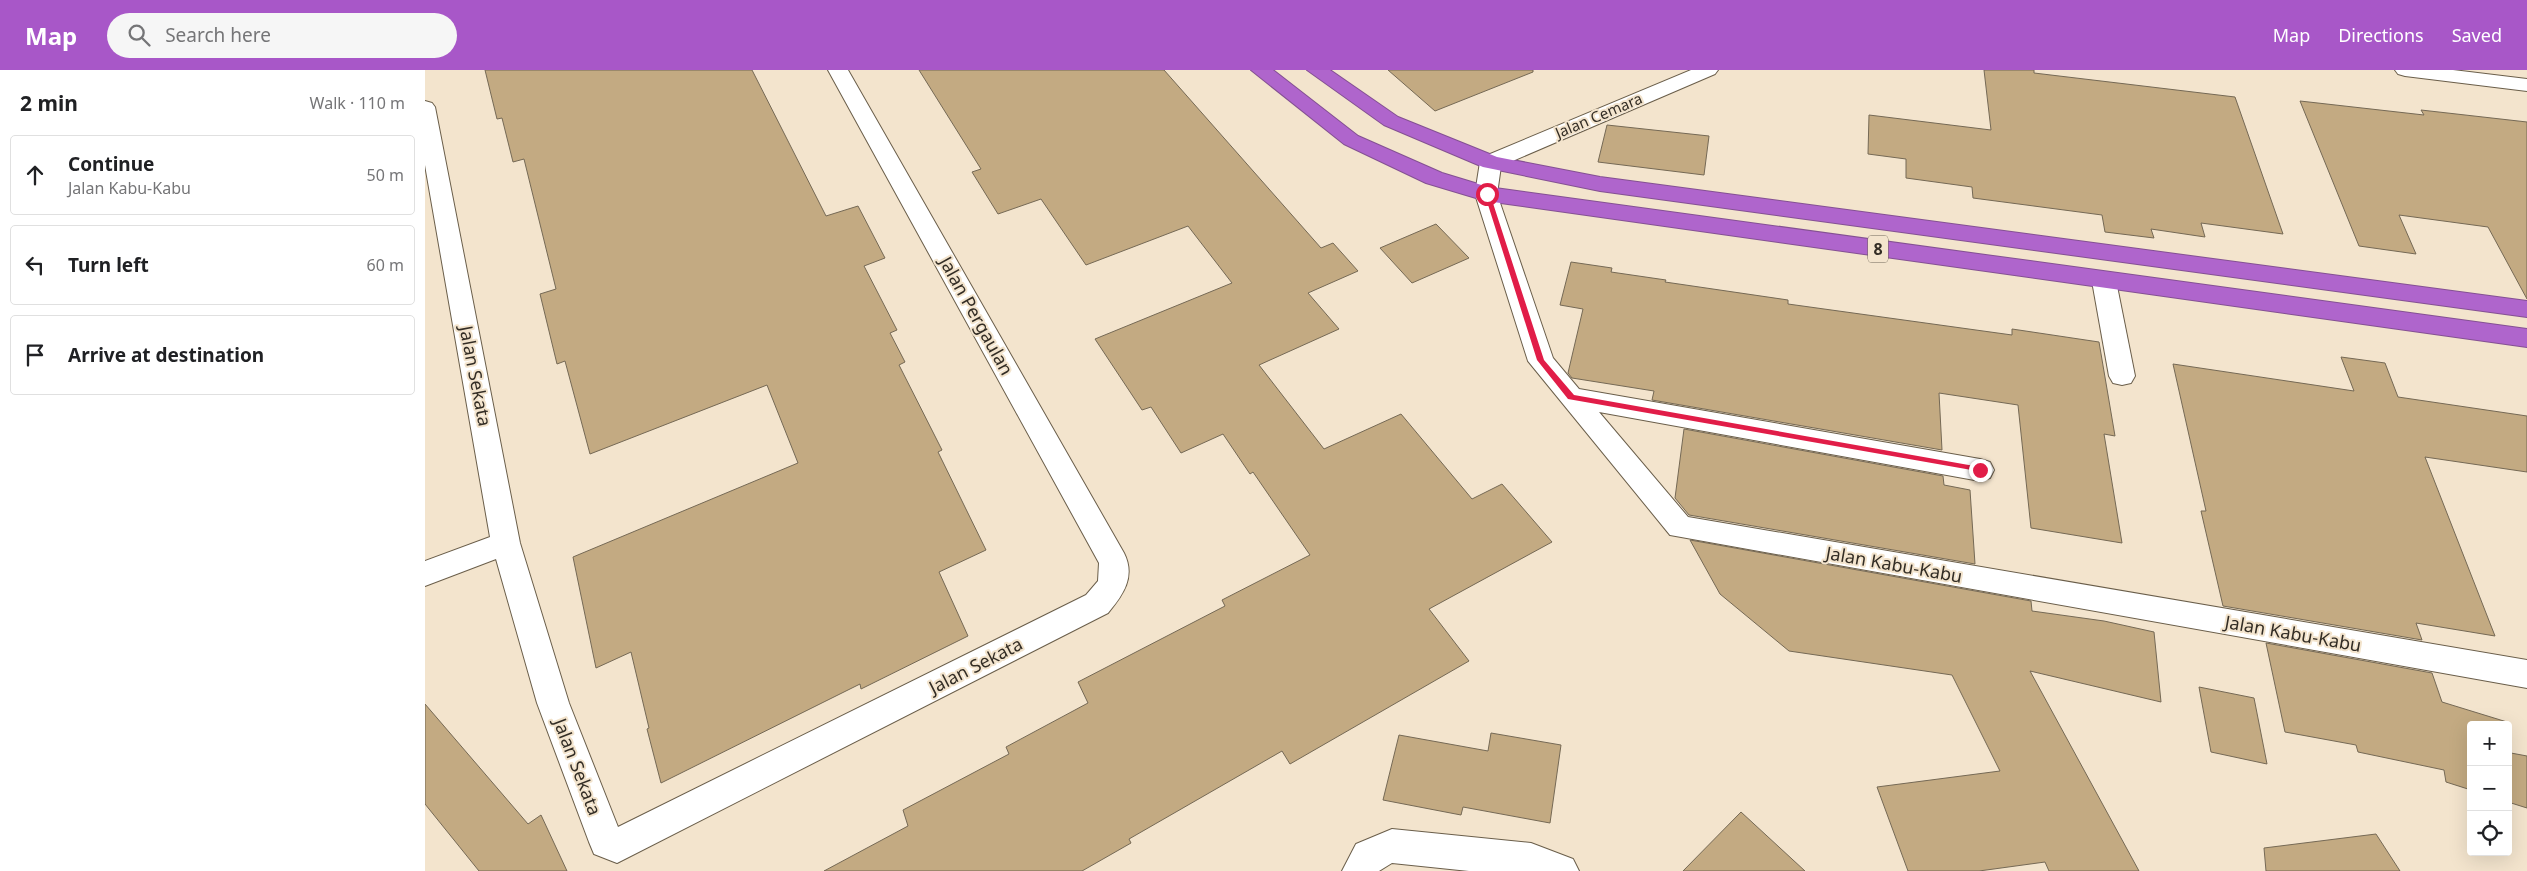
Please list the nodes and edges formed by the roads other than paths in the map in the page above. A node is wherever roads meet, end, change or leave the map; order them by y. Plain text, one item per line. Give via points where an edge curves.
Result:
1 (838, 70) edge
2 (1261, 70) edge
3 (1317, 70) edge
4 (1708, 70) edge
5 (2405, 70) edge
6 (2527, 85) edge
7 (425, 106) edge
8 (1491, 162) junction
9 (1487, 194) junction
10 (2105, 281) junction
11 (2527, 309) edge
12 (2527, 338) edge
13 (2122, 376) dead end
14 (1571, 397) junction
15 (1980, 470) dead end
16 (506, 543) junction
17 (1114, 562) joint
18 (425, 574) edge
19 (2527, 674) edge
20 (1360, 871) edge
21 (1561, 871) edge

1 - 17 street, Jalan Pergaulan
2 - 9 highway, 8 via 1351,140 1434,178
3 - 8 highway, 8 via 1391,121
4 - 8 street, Jalan Cemara
5 - 6 street
7 - 16 street, Jalan Sekata
8 - 9 street, Jalan Kabu-Kabu
8 - 11 highway, 8 via 1600,184
9 - 10 highway, 8
9 - 14 street, Jalan Kabu-Kabu via 1541,360
10 - 12 highway, 8
10 - 13 street
14 - 15 street
14 - 19 street, Jalan Kabu-Kabu via 1680,528
16 - 17 street, Jalan Sekata via 553,704 606,842 617,846 1097,604 1113,585
16 - 18 street
20 - 21 street via 1368,856 1392,846 1531,860

